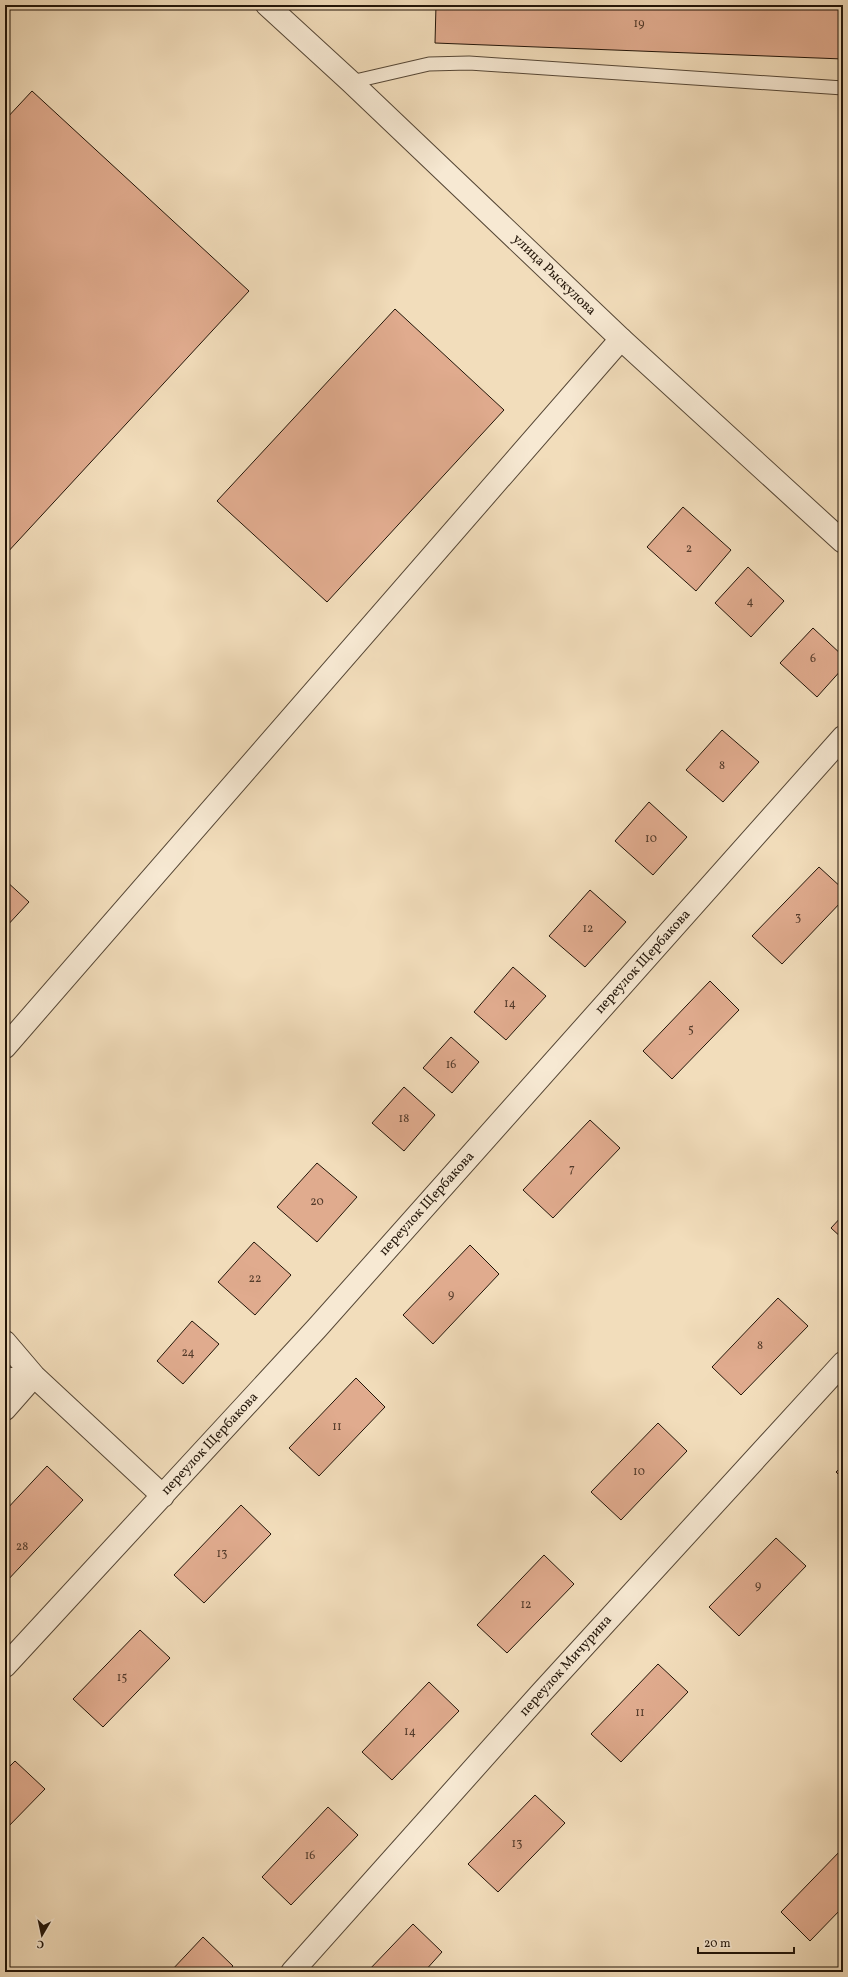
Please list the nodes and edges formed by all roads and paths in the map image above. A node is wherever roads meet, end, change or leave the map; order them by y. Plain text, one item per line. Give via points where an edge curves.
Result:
1 (267, 5) edge
2 (351, 82) junction
3 (843, 88) edge
4 (621, 339) junction
5 (843, 542) edge
6 (843, 737) edge
7 (5, 1047) edge
8 (5, 1342) edge
9 (843, 1363) edge
10 (34, 1376) junction
11 (5, 1380) edge
12 (5, 1409) edge
13 (163, 1496) junction
14 (5, 1666) edge
15 (292, 1972) edge

1 - 2 street, улица Рыскулова
2 - 3 lane via 428,64 469,63
2 - 4 street, улица Рыскулова
4 - 5 street, улица Рыскулова
4 - 7 street
6 - 13 street, переулок Щербакова via 328,1316
8 - 10 street
9 - 15 street, переулок Мичурина via 542,1692
10 - 11 street
10 - 12 street
10 - 13 street
13 - 14 street, переулок Щербакова

